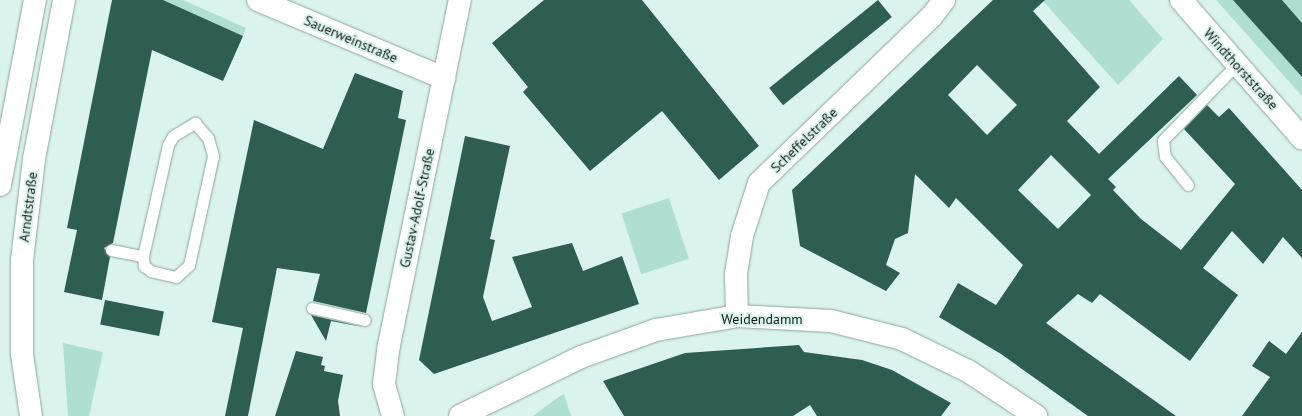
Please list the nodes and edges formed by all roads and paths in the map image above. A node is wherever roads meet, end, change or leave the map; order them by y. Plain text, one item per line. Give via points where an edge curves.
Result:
1 (36, 0) edge
2 (64, 0) edge
3 (258, 0) edge
4 (460, 0) edge
5 (944, 0) edge
6 (1181, 0) edge
7 (1237, 64) junction
8 (444, 78) junction
9 (1302, 138) edge
10 (0, 185) edge
11 (1188, 185) dead end
12 (112, 250) dead end
13 (143, 256) junction
14 (312, 308) dead end
15 (737, 316) junction
16 (365, 320) dead end
17 (31, 416) edge
18 (393, 416) edge
19 (460, 416) edge
20 (1036, 416) edge

1 - 10 main road, Arndtstraße
2 - 17 main road, Arndtstraße via 34,159 22,260 22,354
3 - 8 main road, Sauerweinstraße
4 - 8 main road, Gustav-Adolf-Straße
5 - 15 main road, Scheffelstraße via 932,16 759,183 742,236 736,274
6 - 7 main road, Windthorststraße
7 - 9 main road, Windthorststraße
7 - 11 lane via 1163,140 1165,157
8 - 18 main road, Gustav-Adolf-Straße via 389,345 384,384
12 - 13 lane
13 - 13 lane via 144,266 151,271 176,277 189,265 213,156 208,138 195,123 180,130 168,145
14 - 16 lane
15 - 19 main road, Weidendamm via 656,330 581,357
15 - 20 main road, Weidendamm via 831,321 902,339 968,371

